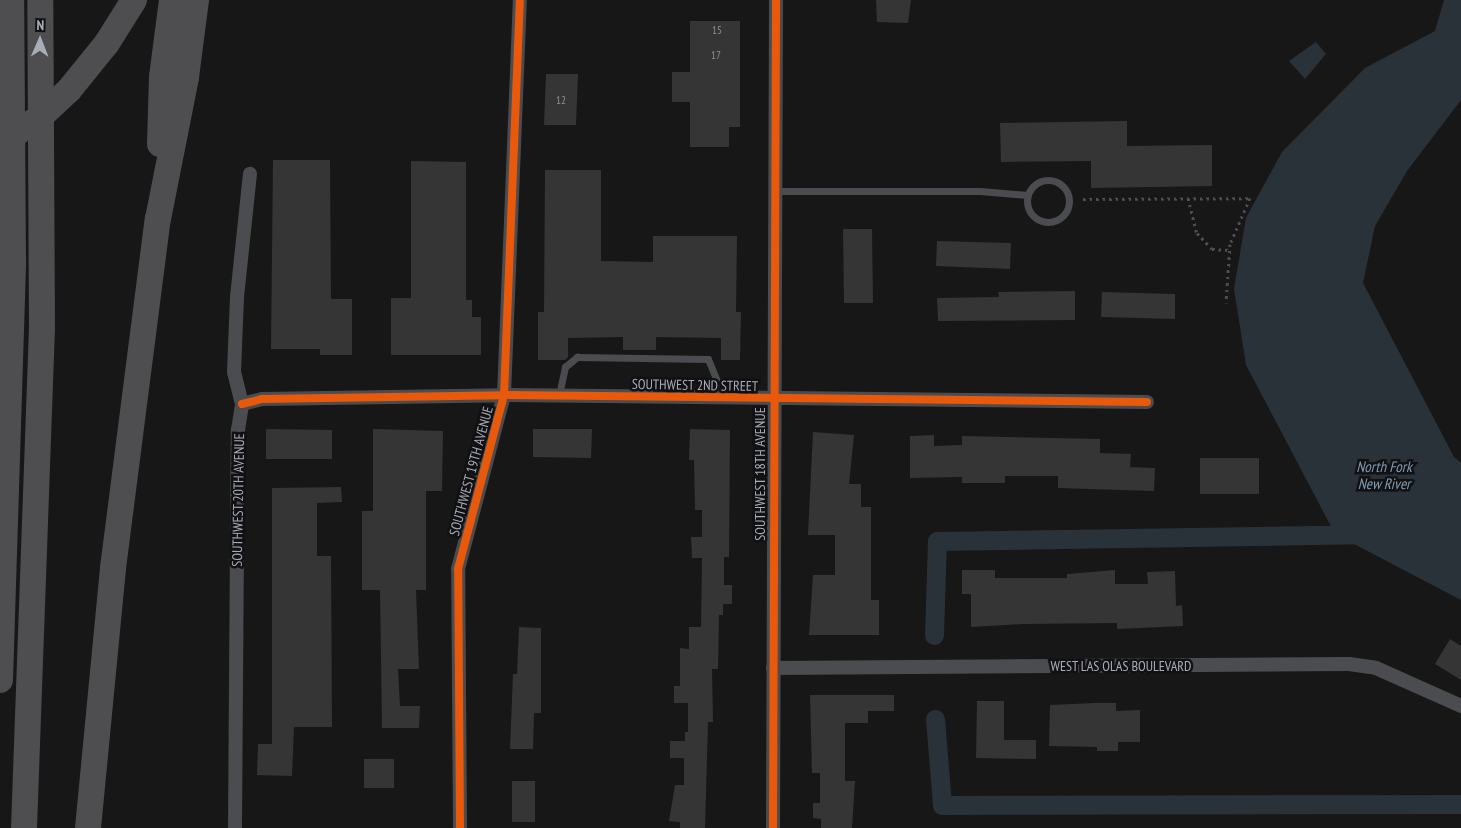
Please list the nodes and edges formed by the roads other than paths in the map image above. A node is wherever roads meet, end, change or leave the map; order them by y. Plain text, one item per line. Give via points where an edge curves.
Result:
1 (11, 0) edge
2 (40, 0) edge
3 (134, 0) edge
4 (172, 0) edge
5 (196, 0) edge
6 (520, 0) edge
7 (776, 0) edge
8 (0, 144) edge
9 (250, 174) dead end
10 (774, 191) junction
11 (1028, 195) junction
12 (158, 219) junction
13 (504, 394) junction
14 (559, 396) junction
15 (724, 398) junction
16 (772, 399) junction
17 (1147, 402) dead end
18 (242, 404) junction
19 (773, 668) junction
20 (0, 680) edge
21 (1461, 706) edge
22 (24, 828) edge
23 (88, 828) edge
24 (235, 828) edge
25 (460, 828) edge
26 (773, 828) edge

1 - 20 highway via 13,271
2 - 22 highway via 42,328
3 - 8 highway, bridge via 107,43 69,90 39,118
4 - 12 highway via 162,77
5 - 12 highway via 186,77
6 - 13 street, SOUTHWEST 19TH AVENUE
7 - 10 street, SOUTHWEST 18TH AVENUE
9 - 18 street, SOUTHWEST 20TH AVENUE via 237,297 234,372
10 - 11 lane via 980,191
10 - 16 street, SOUTHWEST 18TH AVENUE
11 - 11 lane via 1028,208 1043,222 1062,217 1069,205 1067,191 1056,181 1042,181
12 - 23 highway via 112,568
13 - 14 street, SOUTHWEST 2ND STREET
13 - 18 street, SOUTHWEST 2ND STREET via 262,399
13 - 25 street, SOUTHWEST 19TH AVENUE via 458,569
14 - 15 street, SOUTHWEST 2ND STREET
14 - 15 lane via 565,367 577,357 671,358 708,359
15 - 16 street, SOUTHWEST 2ND STREET
16 - 17 street, SOUTHWEST 2ND STREET
16 - 19 street, SOUTHWEST 18TH AVENUE
18 - 24 street, SOUTHWEST 20TH AVENUE via 238,430
19 - 21 street, WEST LAS OLAS BOULEVARD via 1349,664 1376,668
19 - 26 street, SOUTHWEST 18TH AVENUE

